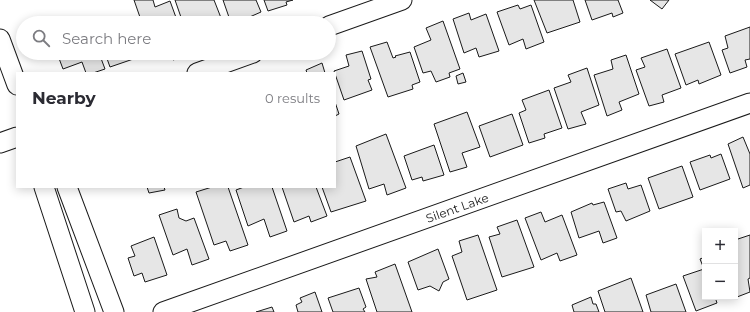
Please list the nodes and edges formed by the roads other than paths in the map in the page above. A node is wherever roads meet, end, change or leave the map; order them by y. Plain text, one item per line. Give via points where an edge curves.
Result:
1 (402, 0) edge
2 (336, 24) edge
3 (0, 39) edge
4 (233, 60) edge
5 (200, 72) edge
6 (16, 82) edge
7 (750, 103) edge
8 (16, 137) edge
9 (0, 143) edge
10 (44, 188) edge
11 (67, 188) edge
12 (85, 312) edge
13 (114, 312) edge
14 (163, 312) edge

1 - 2 street
3 - 6 street
4 - 5 street
7 - 14 street, Silent Lake
8 - 9 street
10 - 12 street
11 - 13 street

